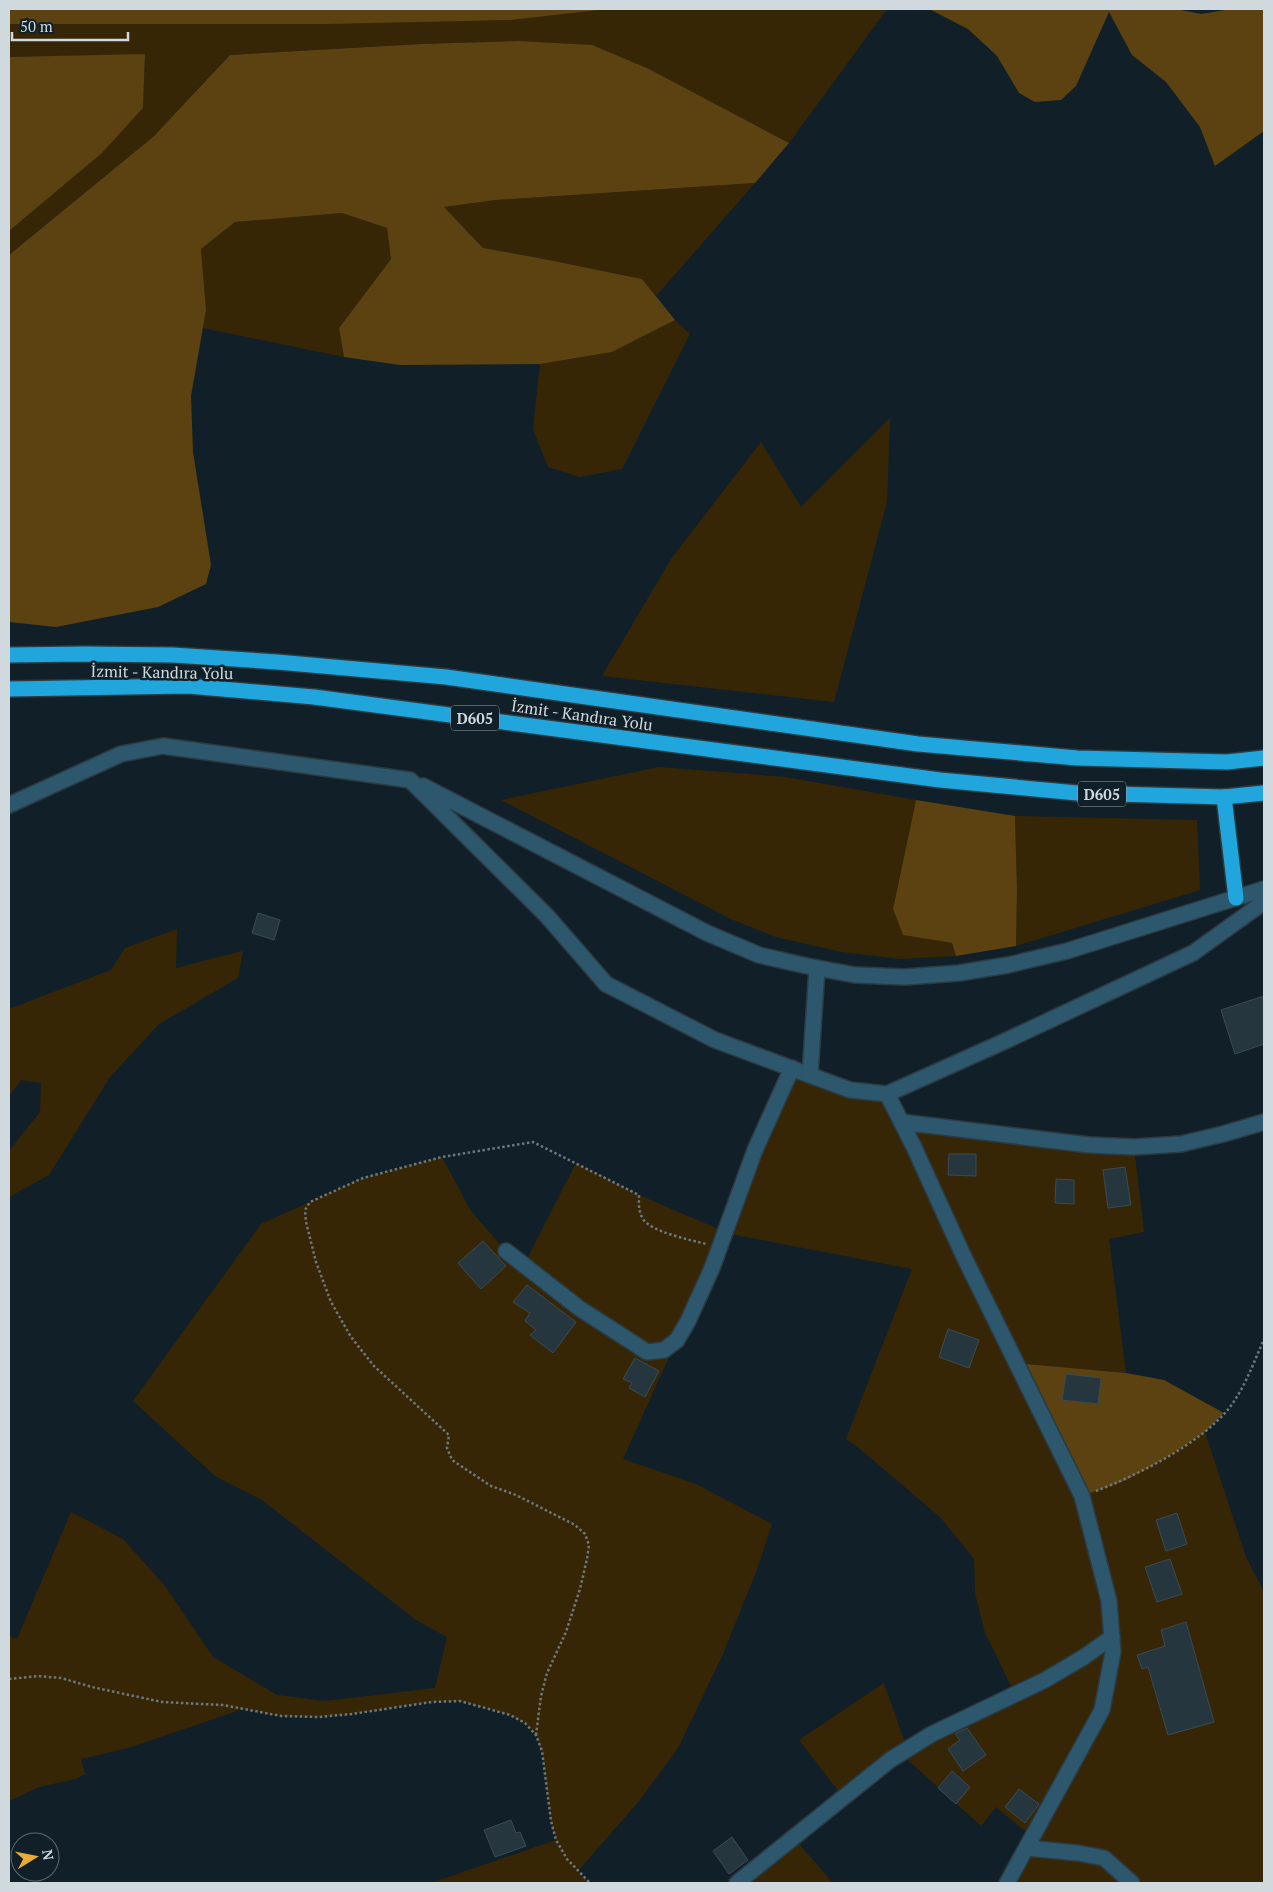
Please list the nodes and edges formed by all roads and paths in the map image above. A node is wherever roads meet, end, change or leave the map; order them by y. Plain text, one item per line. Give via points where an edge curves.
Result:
1 (9, 656) edge
2 (9, 689) edge
3 (1264, 758) edge
4 (410, 780) junction
5 (1264, 793) edge
6 (1224, 797) junction
7 (9, 805) edge
8 (1264, 889) edge
9 (1236, 898) junction
10 (1264, 902) edge
11 (817, 968) junction
12 (792, 1068) junction
13 (810, 1075) junction
14 (887, 1094) junction
15 (901, 1122) junction
16 (1264, 1122) edge
17 (720, 1247) junction
18 (506, 1251) dead end
19 (1264, 1338) edge
20 (1082, 1496) junction
21 (1112, 1637) junction
22 (9, 1680) edge
23 (536, 1735) junction
24 (1027, 1848) junction
25 (590, 1883) edge
26 (737, 1883) edge
27 (1007, 1883) edge
28 (1132, 1883) edge

1 - 3 highway via 173,655 277,662 446,677 918,744 1077,758 1227,762
2 - 6 highway, İzmit - Kandıra Yolu / D605 via 188,686 314,697 940,780 1077,793
4 - 7 street via 163,746 121,754
4 - 11 street via 707,933 759,955
4 - 12 street via 547,916 606,984 715,1040
5 - 6 highway, D605
6 - 9 highway
8 - 9 street
9 - 11 street via 1008,966 905,977
10 - 14 street via 1193,953
11 - 13 street
12 - 13 street
12 - 17 street via 755,1150
13 - 14 street via 850,1090
14 - 15 street
15 - 16 street via 1090,1145 1134,1147 1181,1144
15 - 20 street
17 - 18 street via 677,1340 664,1350 648,1352 579,1308
17 - 23 path via 671,1235 656,1227 644,1220 639,1209 639,1195 533,1142 442,1157 363,1178 310,1202 305,1210 316,1262 335,1309 351,1337 374,1366 449,1435 446,1448 452,1460 491,1486 575,1525 585,1534 589,1545 587,1559 566,1632 547,1673
19 - 20 path via 1247,1380 1229,1408 1205,1432 1126,1480
20 - 21 street via 1109,1601
21 - 24 street via 1113,1652 1102,1710
21 - 26 street via 1045,1680 932,1734 890,1760
22 - 23 path via 38,1676 61,1678 162,1702 224,1705 281,1716 319,1717 460,1701 510,1715 525,1723
23 - 25 path via 542,1752 556,1840 567,1859
24 - 27 street
24 - 28 street via 1104,1858

